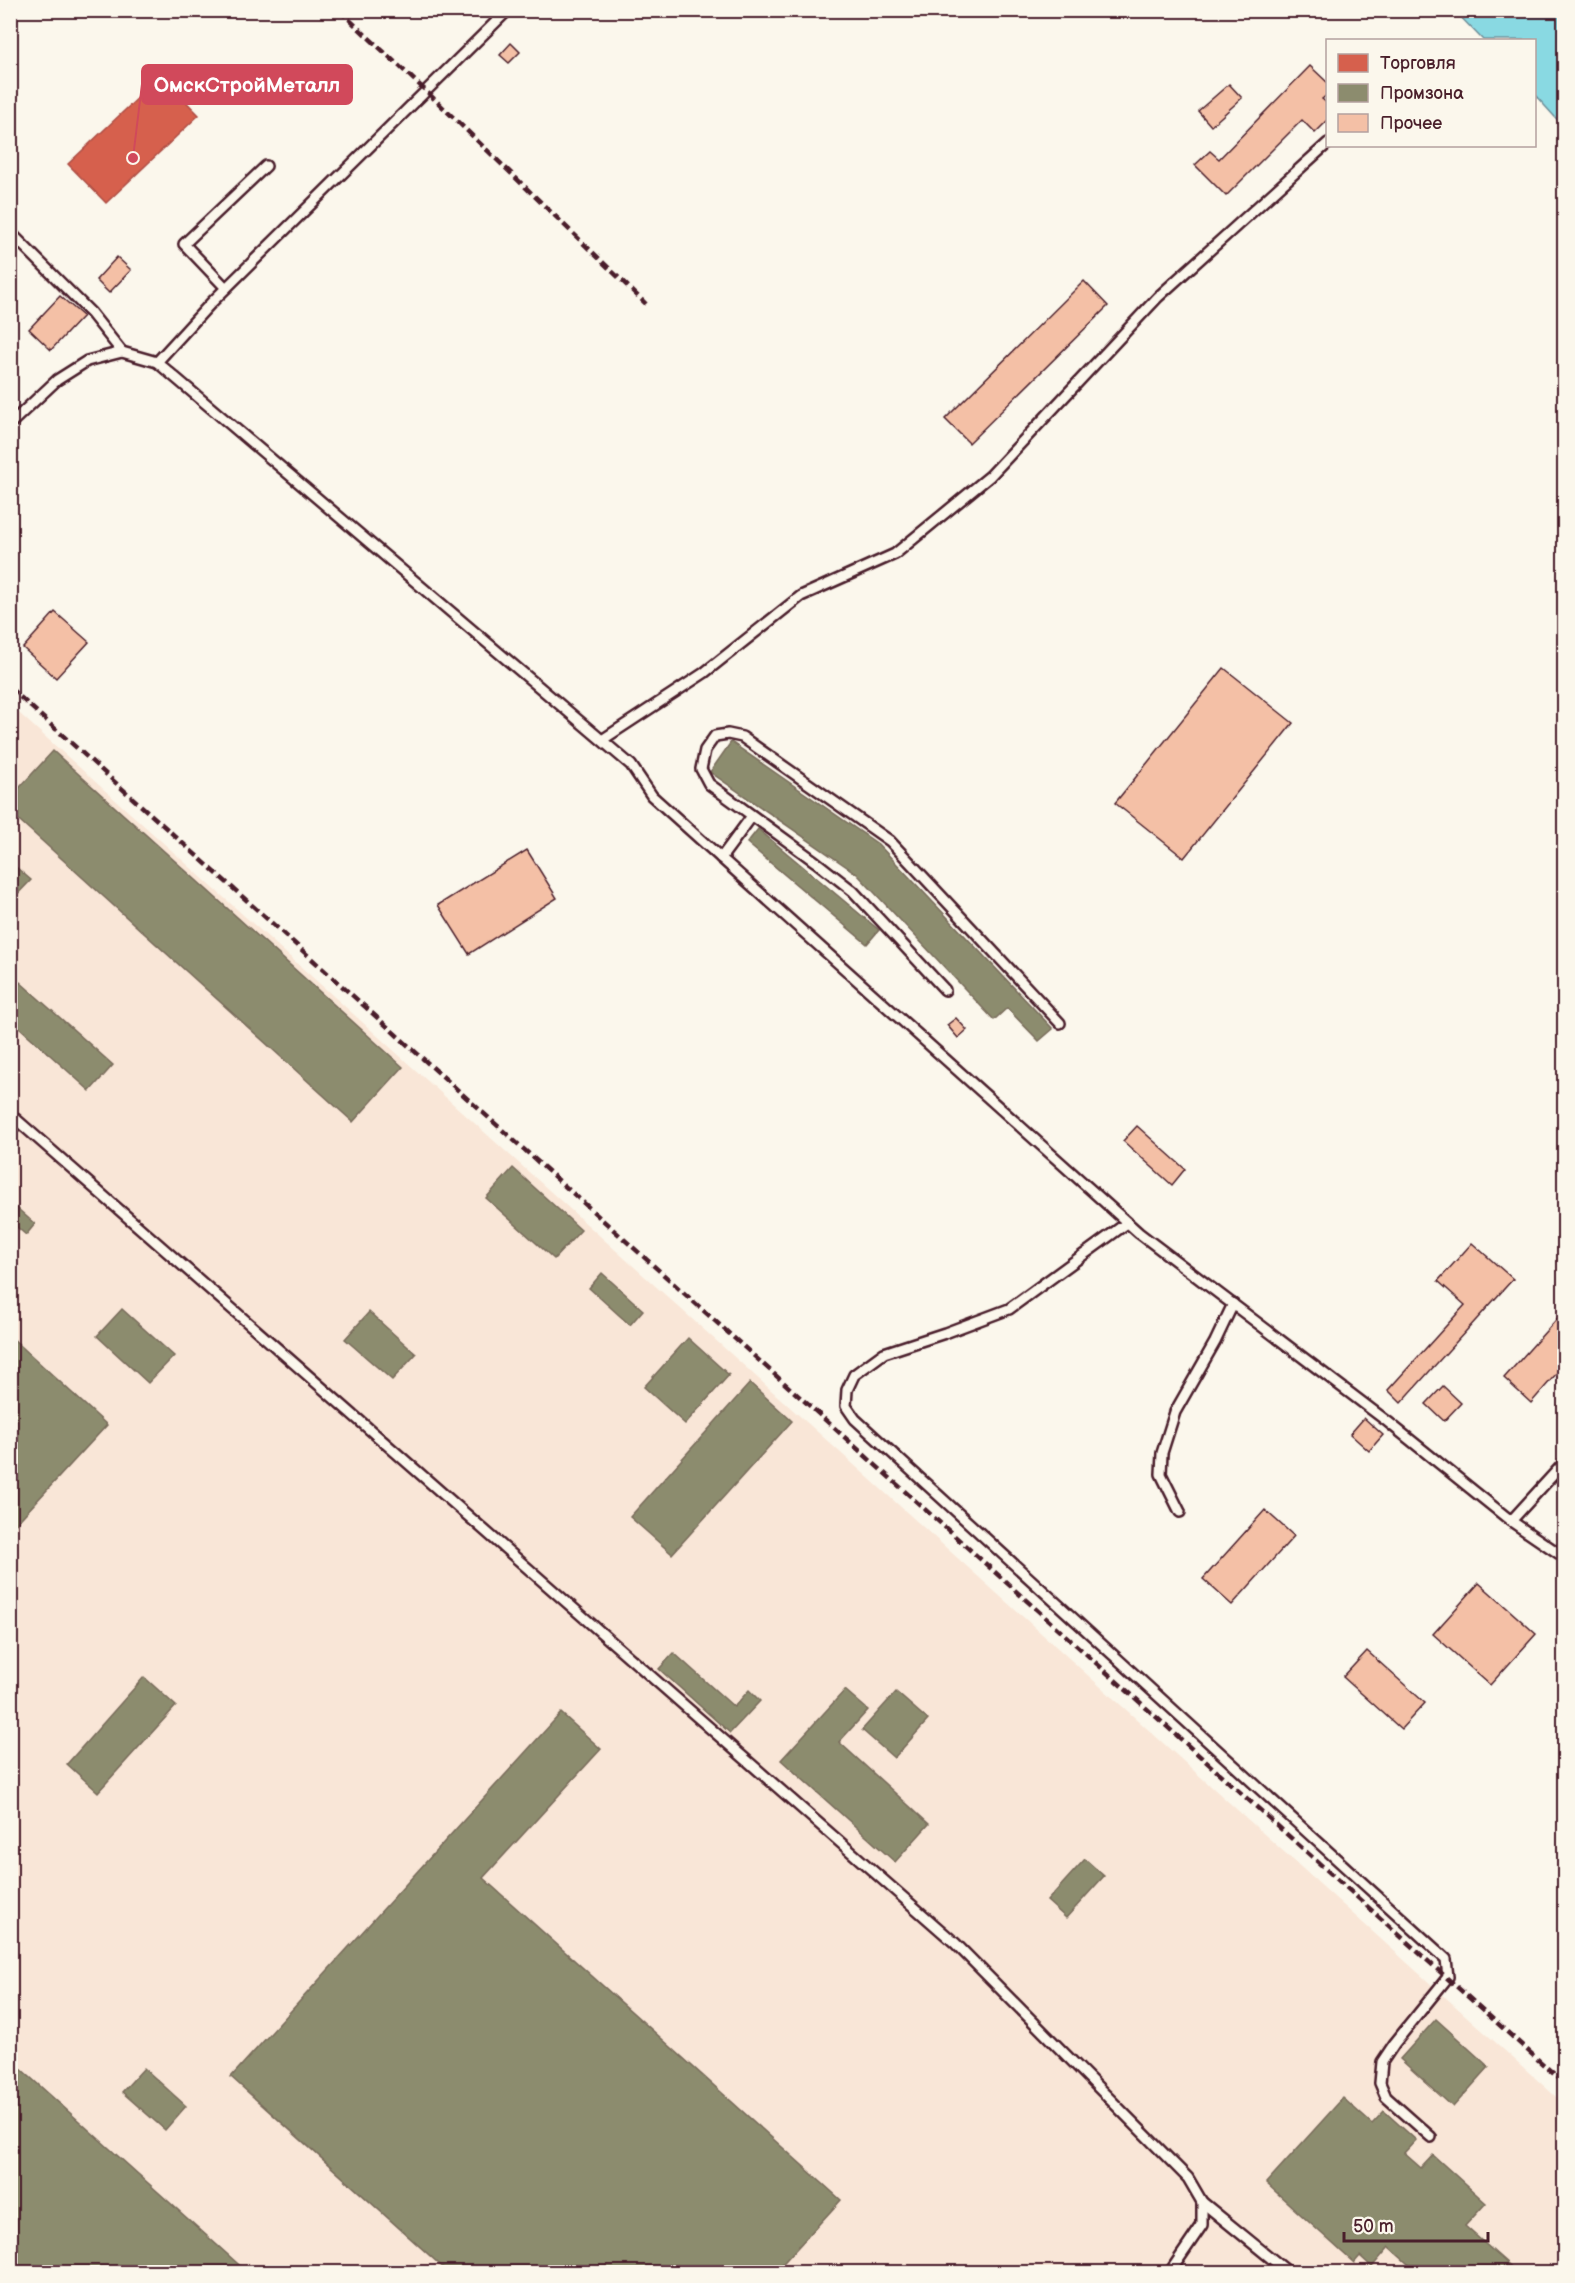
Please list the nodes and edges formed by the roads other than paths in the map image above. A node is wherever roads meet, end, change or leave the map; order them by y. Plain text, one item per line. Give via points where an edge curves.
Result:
1 (508, 10) edge
2 (1326, 145) edge
3 (266, 166) dead end
4 (10, 232) edge
5 (226, 288) junction
6 (122, 352) junction
7 (157, 362) junction
8 (10, 424) edge
9 (602, 740) junction
10 (753, 816) junction
11 (721, 858) junction
12 (945, 990) dead end
13 (1060, 1023) dead end
14 (10, 1114) edge
15 (1127, 1222) junction
16 (1233, 1304) junction
17 (1564, 1462) edge
18 (1180, 1512) dead end
19 (1511, 1521) junction
20 (1564, 1557) edge
21 (1431, 2137) dead end
22 (1202, 2202) junction
23 (1170, 2272) edge
24 (1288, 2272) edge

1 - 5 lane
2 - 9 lane via 1158,297 990,476 904,547 801,596 704,673
3 - 5 lane via 184,244
4 - 6 lane via 92,313
5 - 7 lane
6 - 7 lane
6 - 8 lane via 87,361 57,380
7 - 9 lane
9 - 11 lane via 631,765 652,796
10 - 11 lane
10 - 12 lane via 853,891
10 - 13 lane via 709,784 701,769 705,750 715,736 742,737 890,842
11 - 15 lane
14 - 22 lane via 955,1943 1188,2178
15 - 16 lane
15 - 21 lane via 1009,1309 884,1353 854,1375 847,1390 846,1406 855,1419 1446,1959 1448,1977 1382,2062 1380,2083 1386,2097
16 - 18 lane via 1175,1412 1162,1454 1161,1474
16 - 19 lane
17 - 19 lane
19 - 20 lane
22 - 23 lane via 1202,2225
22 - 24 lane

